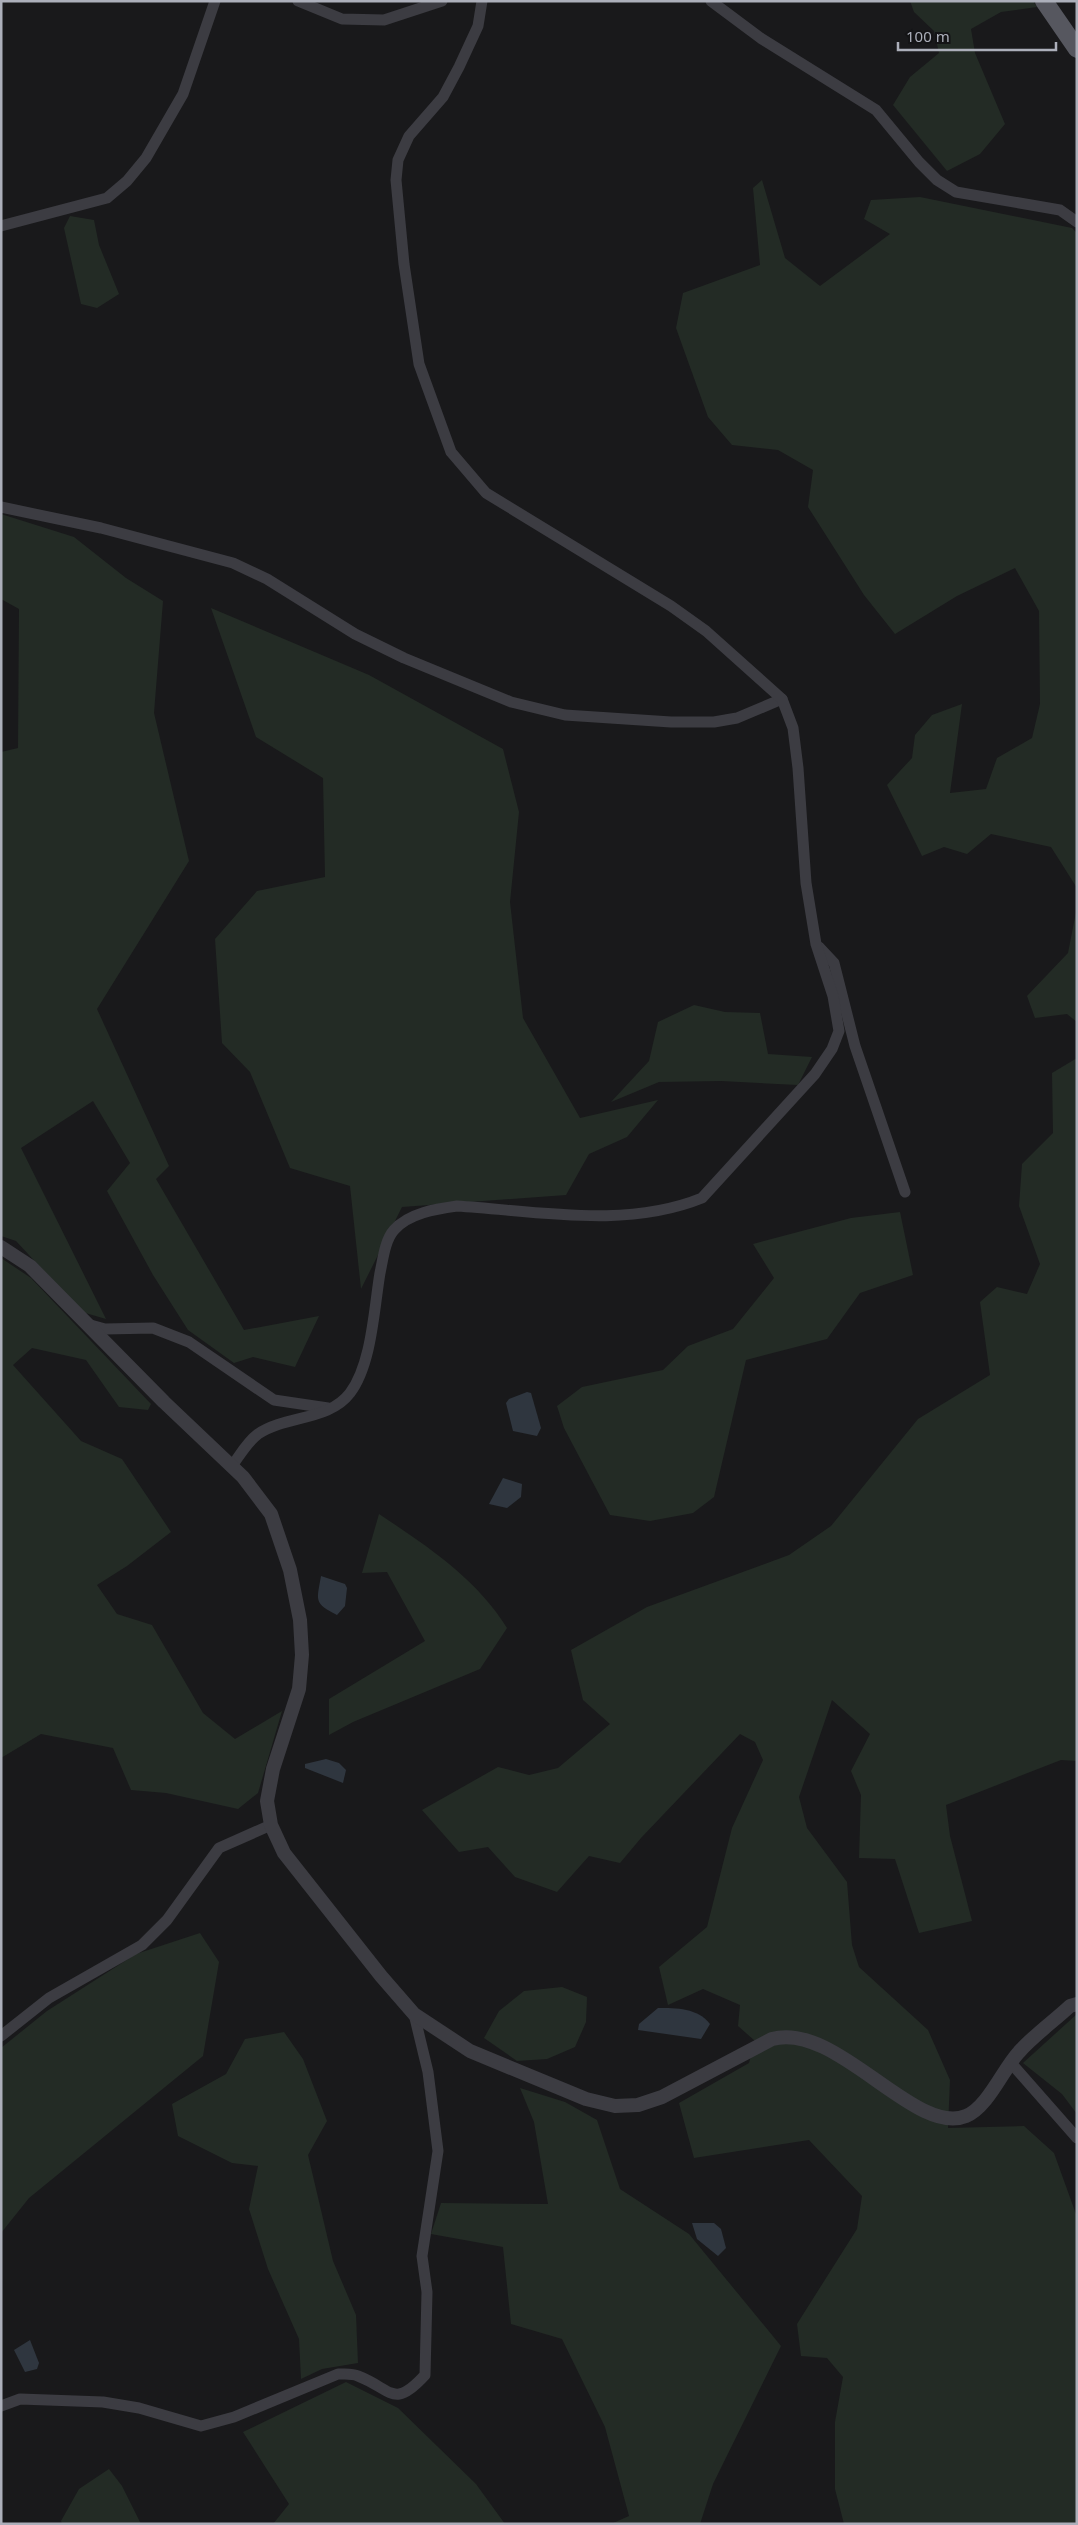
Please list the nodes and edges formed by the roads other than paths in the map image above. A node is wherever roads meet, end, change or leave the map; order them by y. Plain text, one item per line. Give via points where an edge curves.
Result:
1 (215, 1) edge
2 (298, 1) edge
3 (442, 1) edge
4 (482, 1) edge
5 (711, 1) edge
6 (1044, 1) edge
7 (1077, 49) edge
8 (1077, 222) edge
9 (1, 226) edge
10 (1, 507) edge
11 (782, 699) junction
12 (816, 944) junction
13 (905, 1192) dead end
14 (1, 1247) edge
15 (87, 1324) junction
16 (333, 1408) junction
17 (232, 1466) junction
18 (271, 1825) junction
19 (1077, 2004) edge
20 (414, 2014) junction
21 (1, 2036) edge
22 (1010, 2063) junction
23 (1077, 2138) edge
24 (1, 2406) edge

1 - 9 street via 183,94 146,158 127,181 107,198
2 - 3 street via 342,19 384,20
4 - 11 street via 478,26 459,67 444,97 409,136 398,160 396,180 419,364 451,452 486,493 671,606 706,631
5 - 8 street via 762,39 876,110 919,162 937,180 956,192 1060,210
6 - 7 main road
10 - 11 street via 101,528 233,563 267,579 355,634 511,702 565,715 622,721 688,722 737,718
11 - 12 street via 794,736 806,883
12 - 13 street via 834,963 855,1046
12 - 16 street via 833,996 838,1031 832,1049 815,1074 714,1187 702,1198 680,1207 641,1215 606,1216 457,1206 435,1209 410,1218 394,1230 384,1252 360,1375 350,1394
14 - 15 street via 30,1266
15 - 16 street via 105,1329 153,1328 189,1342 274,1400
15 - 17 street
16 - 17 street via 258,1434
17 - 18 street via 271,1514 290,1570 300,1620 302,1655 299,1689 273,1769 267,1801
18 - 20 street via 284,1853
18 - 21 street via 219,1848 168,1920 142,1945 49,1998
19 - 22 street via 1070,2006
20 - 22 street via 470,2050 586,2099 614,2106 638,2105 662,2096 783,2036 808,2040 932,2115 955,2118 974,2111
20 - 24 street via 428,2072 438,2151 422,2256 426,2292 425,2375 410,2391 398,2395 356,2375 338,2374 234,2418 201,2426 139,2408 103,2402 20,2399
22 - 23 street

